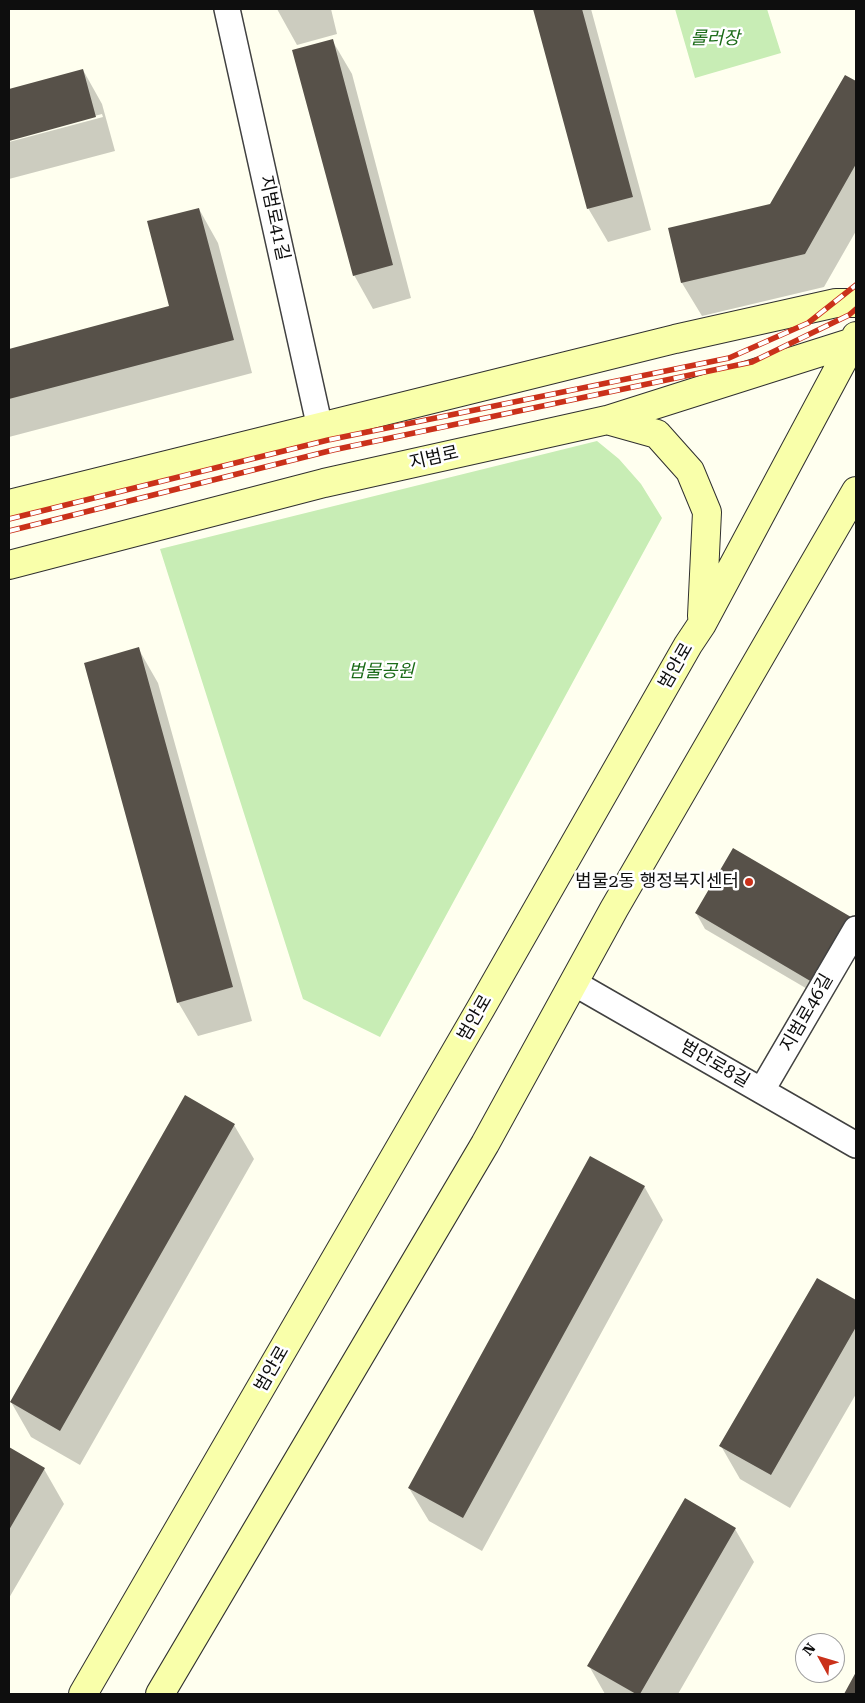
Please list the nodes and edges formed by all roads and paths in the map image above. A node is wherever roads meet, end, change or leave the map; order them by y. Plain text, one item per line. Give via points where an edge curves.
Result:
1 (227, 9) edge
2 (856, 303) edge
3 (855, 340) edge
4 (607, 420) junction
5 (320, 428) junction
6 (856, 491) edge
7 (9, 504) edge
8 (9, 565) edge
9 (702, 624) junction
10 (855, 935) edge
11 (574, 983) junction
12 (762, 1090) junction
13 (856, 1145) edge
14 (83, 1694) edge
15 (160, 1694) edge

1 - 5 street, 지범로41길
2 - 5 main road via 836,303 676,339
3 - 4 main road, 지범로
3 - 9 main road, 범안로
4 - 8 main road, 지범로 via 324,483
4 - 9 main road via 658,434 690,471 707,512
5 - 7 main road
6 - 11 main road
9 - 14 main road, 범안로
10 - 12 street, 지범로46길
11 - 12 street, 범안로8길
11 - 15 main road via 480,1153
12 - 13 street, 범안로8길

